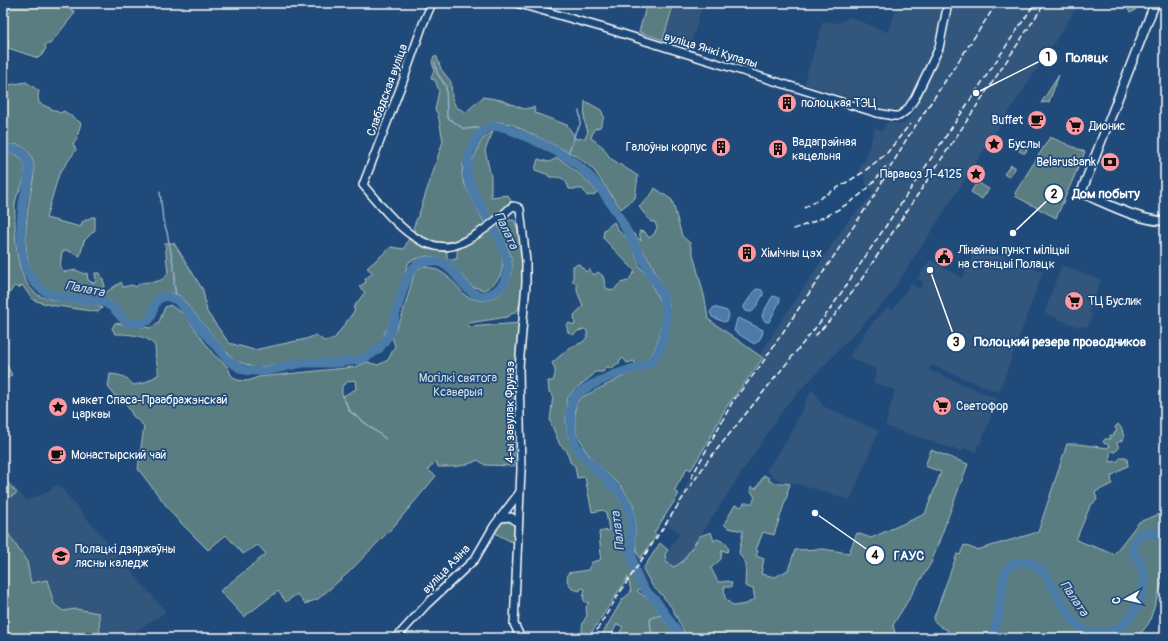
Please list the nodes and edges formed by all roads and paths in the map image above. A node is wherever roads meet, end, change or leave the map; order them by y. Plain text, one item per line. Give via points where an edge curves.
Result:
1 (432, 3) edge
2 (516, 3) edge
3 (948, 3) edge
4 (1155, 3) edge
5 (1165, 4) edge
6 (500, 218) joint
7 (1165, 221) edge
8 (520, 492) junction
9 (500, 518) junction
10 (518, 523) junction
11 (396, 638) edge
12 (521, 638) edge

1 - 6 street, Слабадская вуліца via 363,185 410,235 444,247 463,242
2 - 3 street, вуліца Янкі Купалы via 894,116 899,116 907,110 915,98 939,48
4 - 5 street
4 - 7 main road via 1081,194 1139,217
6 - 8 street, 4-ы завулак Фрунзэ via 513,206 520,209 526,261 520,368
8 - 9 street, вуліца Азіна
8 - 10 street, 4-ы завулак Фрунзэ
9 - 10 street via 511,517
9 - 11 street, вуліца Азіна via 475,559 427,604
10 - 12 street, 4-ы завулак Фрунзэ via 514,624

